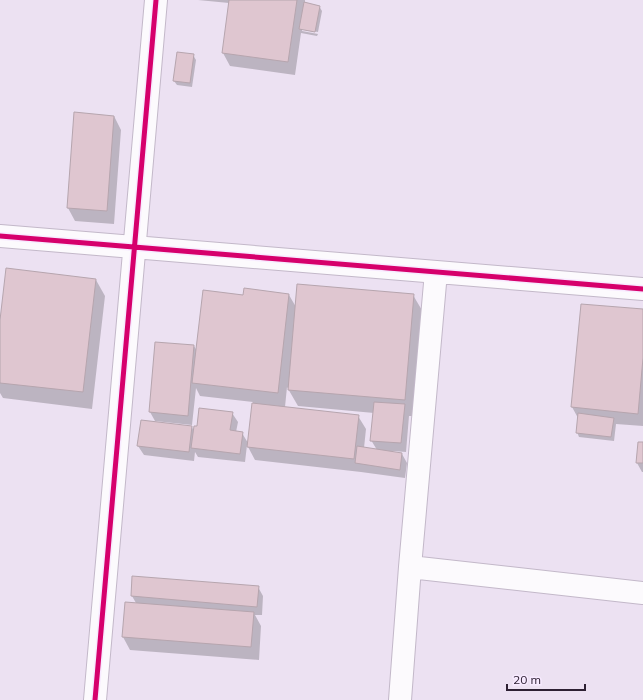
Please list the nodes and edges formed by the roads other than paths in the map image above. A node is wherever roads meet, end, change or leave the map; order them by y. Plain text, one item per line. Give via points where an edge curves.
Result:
1 (156, 0) edge
2 (0, 236) edge
3 (134, 247) junction
4 (436, 272) junction
5 (643, 289) edge
6 (410, 567) junction
7 (643, 593) edge
8 (95, 700) edge
9 (400, 700) edge

1 - 3 street
2 - 3 street
3 - 4 street
3 - 8 street
4 - 5 street
4 - 6 street
6 - 7 street
6 - 9 street

